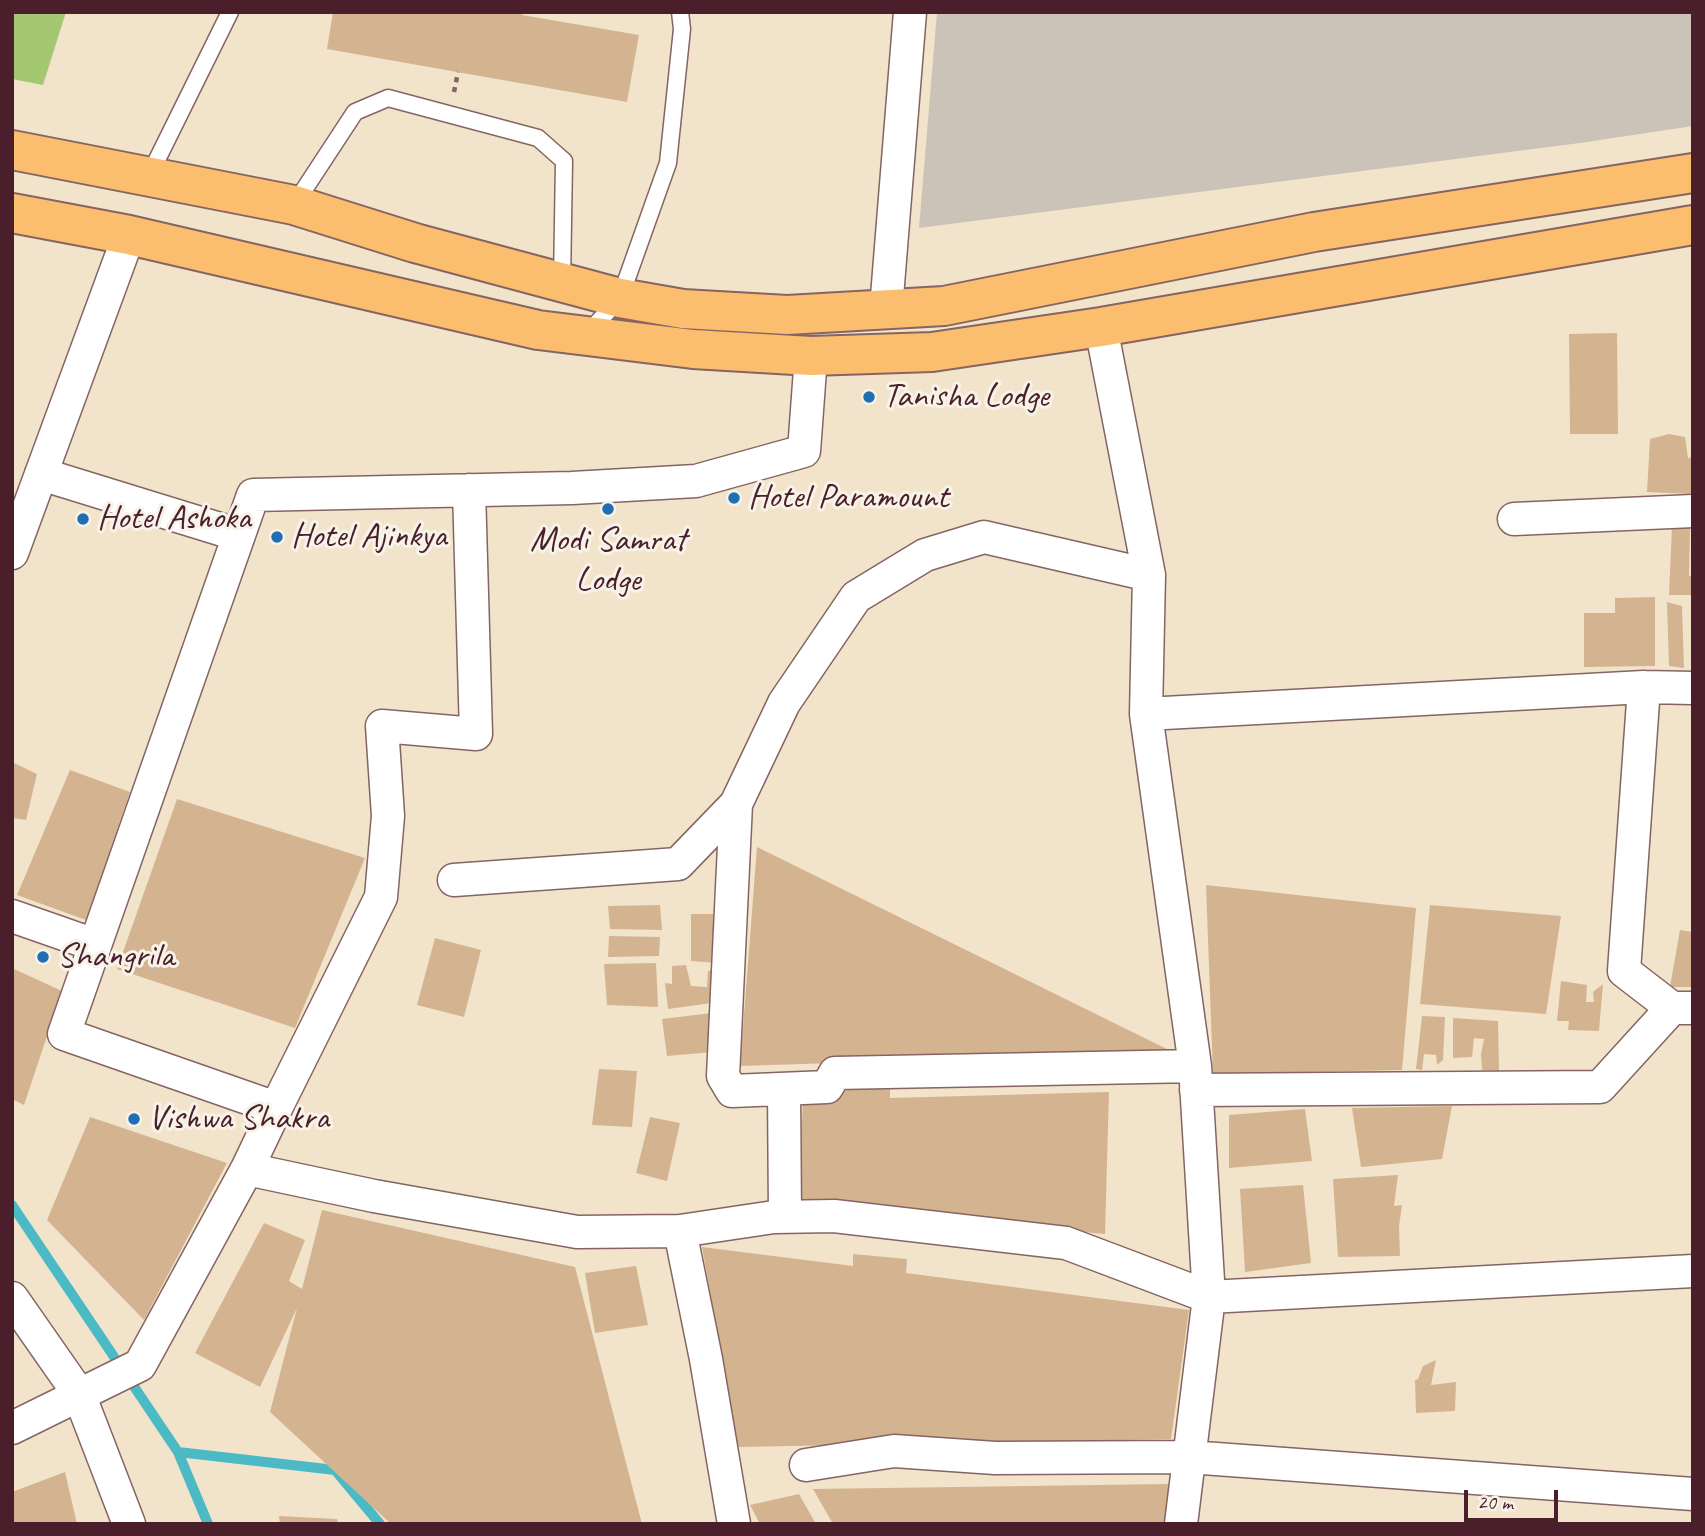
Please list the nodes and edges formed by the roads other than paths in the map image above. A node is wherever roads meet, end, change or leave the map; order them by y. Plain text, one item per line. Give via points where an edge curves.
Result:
1 (230, 12) edge
2 (680, 12) edge
3 (910, 12) edge
4 (12, 150) edge
5 (1693, 173) edge
6 (149, 176) junction
7 (294, 205) junction
8 (12, 212) edge
9 (1693, 225) edge
10 (129, 235) junction
11 (562, 283) junction
12 (620, 298) junction
13 (886, 309) junction
14 (1101, 327) junction
15 (584, 337) junction
16 (811, 356) junction
17 (41, 474) junction
18 (469, 490) junction
19 (1693, 511) edge
20 (1514, 519) dead end
21 (239, 535) junction
22 (12, 553) edge
23 (1149, 575) junction
24 (1644, 687) junction
25 (1693, 688) edge
26 (1146, 714) junction
27 (736, 804) junction
28 (454, 880) dead end
29 (12, 916) edge
30 (95, 945) junction
31 (1682, 1008) edge
32 (1195, 1078) junction
33 (784, 1089) junction
34 (276, 1108) junction
35 (247, 1169) junction
36 (785, 1217) junction
37 (680, 1231) junction
38 (1693, 1271) edge
39 (1209, 1297) junction
40 (12, 1298) edge
41 (79, 1394) junction
42 (12, 1428) edge
43 (1189, 1457) junction
44 (806, 1465) dead end
45 (1693, 1494) edge
46 (129, 1524) edge
47 (734, 1524) edge
48 (1181, 1524) edge

1 - 6 lane
2 - 12 lane via 667,163
3 - 13 street
4 - 6 main road
5 - 13 main road via 1314,232 944,306
6 - 7 main road
7 - 11 main road
7 - 11 lane via 355,112 388,97 538,138 564,161
8 - 10 main road
9 - 14 main road
10 - 15 main road
10 - 17 street
11 - 12 main road
12 - 13 main road via 683,309 787,314
12 - 15 lane
14 - 16 main road via 932,352
14 - 23 street
15 - 16 main road
16 - 18 street via 804,451 696,481
17 - 21 street
17 - 22 street
18 - 21 street via 253,495
18 - 34 street via 476,734 382,726 388,816 381,897
19 - 20 street
21 - 30 street
23 - 26 street
23 - 27 street via 984,537 925,555 856,597 784,704
24 - 25 street
24 - 26 street
24 - 31 street via 1624,971
26 - 32 street
27 - 28 street via 678,864
27 - 33 street via 723,1076 732,1091
29 - 30 street
30 - 34 street via 64,1034
31 - 32 street via 1600,1087
32 - 33 street via 835,1073 827,1087
32 - 39 street
33 - 36 street
34 - 35 street
35 - 37 street via 577,1232
35 - 41 street via 140,1364
36 - 37 street
36 - 39 street via 834,1216 1066,1243
37 - 47 street
38 - 39 street
39 - 43 street
40 - 41 street
41 - 42 street
41 - 46 street
43 - 44 street via 995,1458 894,1451
43 - 45 street
43 - 48 street

